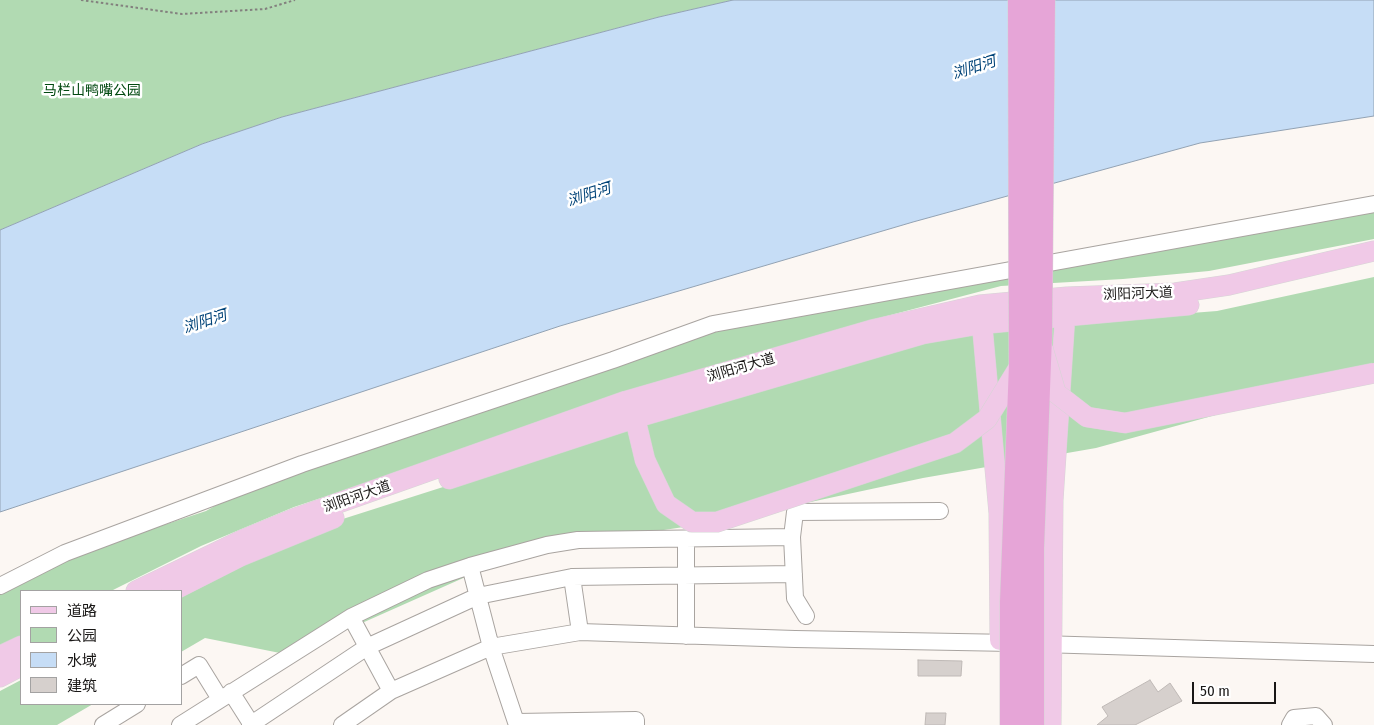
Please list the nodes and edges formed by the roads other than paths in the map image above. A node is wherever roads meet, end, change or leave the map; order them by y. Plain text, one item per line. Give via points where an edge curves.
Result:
1 (1020, 0) edge
2 (1043, 0) edge
3 (1374, 204) edge
4 (1374, 252) edge
5 (1374, 266) edge
6 (1066, 306) junction
7 (981, 314) junction
8 (1040, 336) junction
9 (1021, 364) junction
10 (1374, 373) edge
11 (631, 410) junction
12 (940, 511) dead end
13 (792, 537) junction
14 (686, 539) junction
15 (470, 566) junction
16 (794, 574) junction
17 (686, 576) junction
18 (572, 577) junction
19 (0, 586) edge
20 (138, 590) edge
21 (174, 590) edge
22 (478, 596) junction
23 (806, 616) dead end
24 (350, 617) junction
25 (580, 632) junction
26 (686, 636) junction
27 (1000, 643) junction
28 (1051, 644) junction
29 (20, 646) edge
30 (367, 647) junction
31 (491, 647) junction
32 (1374, 654) edge
33 (0, 656) edge
34 (20, 667) edge
35 (182, 675) edge
36 (0, 677) edge
37 (391, 691) junction
38 (226, 696) junction
39 (135, 705) edge
40 (517, 724) edge
41 (103, 725) edge
42 (180, 725) edge
43 (251, 725) edge
44 (342, 725) edge
45 (636, 725) edge
46 (1001, 725) edge
47 (1012, 725) edge
48 (1032, 725) edge
49 (1051, 725) edge
50 (1290, 725) edge
51 (1324, 725) edge

1 - 9 highway, bridge
2 - 8 highway, bridge
3 - 19 street via 713,324 302,464 65,553
4 - 6 main road, 浏阳河大道 via 1229,285
5 - 6 main road, 浏阳河大道 via 1180,306
6 - 7 main road, 浏阳河大道
6 - 28 main road via 1053,500
7 - 11 main road, 浏阳河大道 via 923,334
7 - 27 main road via 999,513
8 - 10 main road, bridge via 1056,393 1087,417 1125,423
8 - 48 highway, bridge via 1032,548
9 - 11 main road, bridge via 987,419 955,443 717,522 692,522 666,504 645,460
9 - 47 highway, bridge
11 - 20 main road, 浏阳河大道 via 293,519
11 - 21 main road, 浏阳河大道 via 350,511 241,556
12 - 13 street via 795,512
13 - 14 street
13 - 16 street
14 - 15 street via 578,540
14 - 17 street
15 - 22 street
15 - 24 street via 428,580
16 - 17 street
16 - 23 street via 795,598
17 - 18 street
17 - 26 street
18 - 22 street
18 - 25 street
22 - 30 street
22 - 31 street
24 - 30 street
24 - 38 street
25 - 26 street
25 - 31 street
26 - 27 street
27 - 28 street
27 - 46 main road
28 - 32 street
28 - 49 main road
29 - 33 main road
30 - 37 street
30 - 43 street
31 - 37 street
31 - 40 street
34 - 36 main road
35 - 38 street via 199,665
37 - 44 street
38 - 42 street
38 - 43 street
39 - 41 street
40 - 45 street via 636,720
50 - 51 street via 1294,718 1316,716

